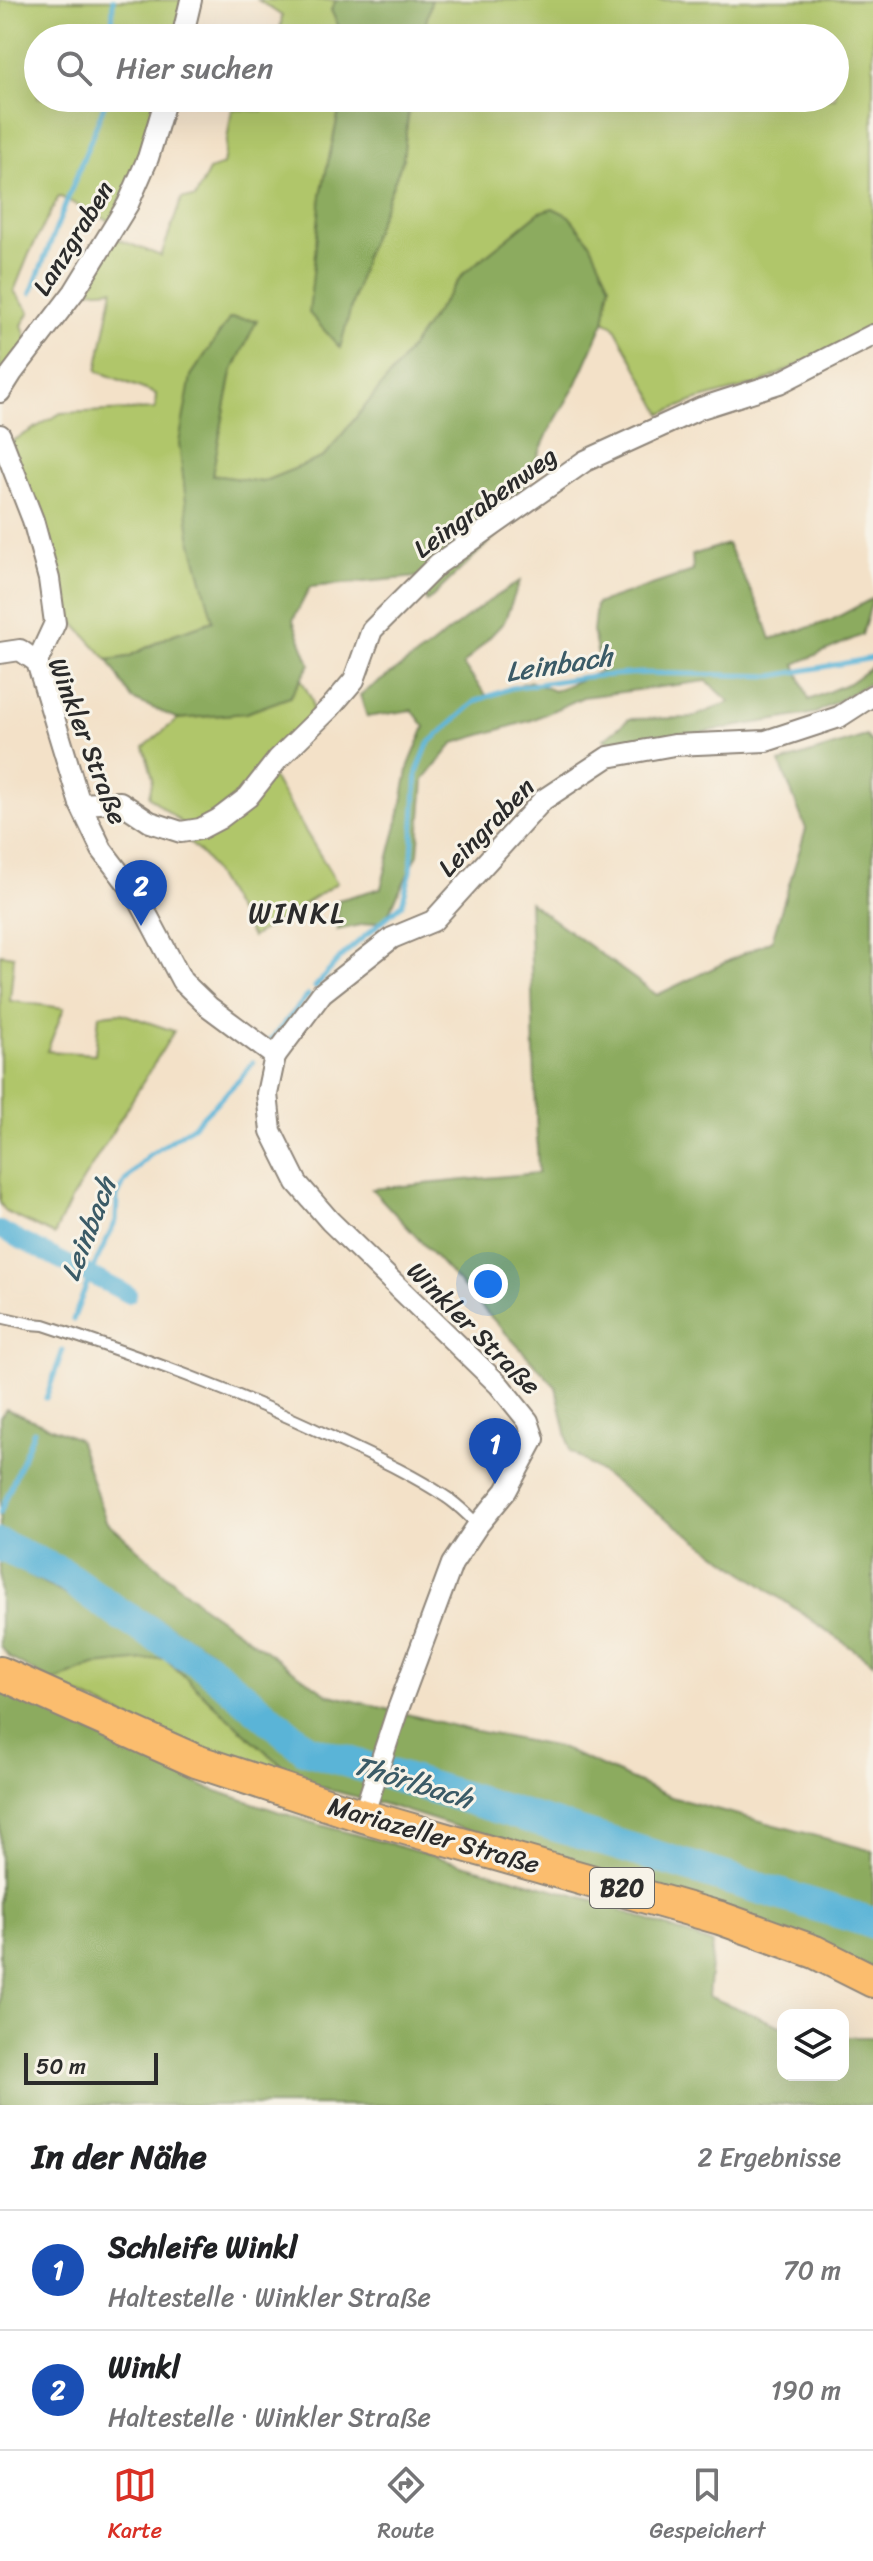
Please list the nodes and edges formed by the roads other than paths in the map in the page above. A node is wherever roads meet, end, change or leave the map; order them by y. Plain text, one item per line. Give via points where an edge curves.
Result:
1 (191, 0) edge
2 (185, 24) edge
3 (162, 112) edge
4 (873, 335) edge
5 (0, 392) edge
6 (0, 435) edge
7 (0, 653) edge
8 (37, 662) junction
9 (873, 695) edge
10 (80, 804) junction
11 (275, 1056) junction
12 (0, 1317) edge
13 (478, 1525) junction
14 (0, 1673) edge
15 (365, 1811) junction
16 (873, 1981) edge

1 - 2 street
3 - 5 street, Lanzgraben via 128,204 74,292
4 - 10 street, Leingrabenweg via 789,379 701,408 585,461 438,564 372,630 354,680 330,708 248,797 219,819 181,832 150,822 120,802
6 - 8 street via 49,579 55,623
7 - 8 street, Winkler Straße via 20,650
8 - 10 street, Winkler Straße
9 - 11 street, Leingraben via 839,717 766,741 674,745 608,757 543,800 433,921 392,938 322,993
10 - 11 street, Winkler Straße via 182,981
11 - 13 street, Winkler Straße via 267,1094 271,1131 297,1183 499,1385 528,1421 534,1439 506,1491
12 - 13 lane via 118,1349 278,1412 448,1498
13 - 15 street, Winkler Straße via 452,1564
14 - 15 main road, Mariazeller Straße / B20 via 196,1761
15 - 16 main road, Mariazeller Straße / B20 via 720,1918 815,1952

